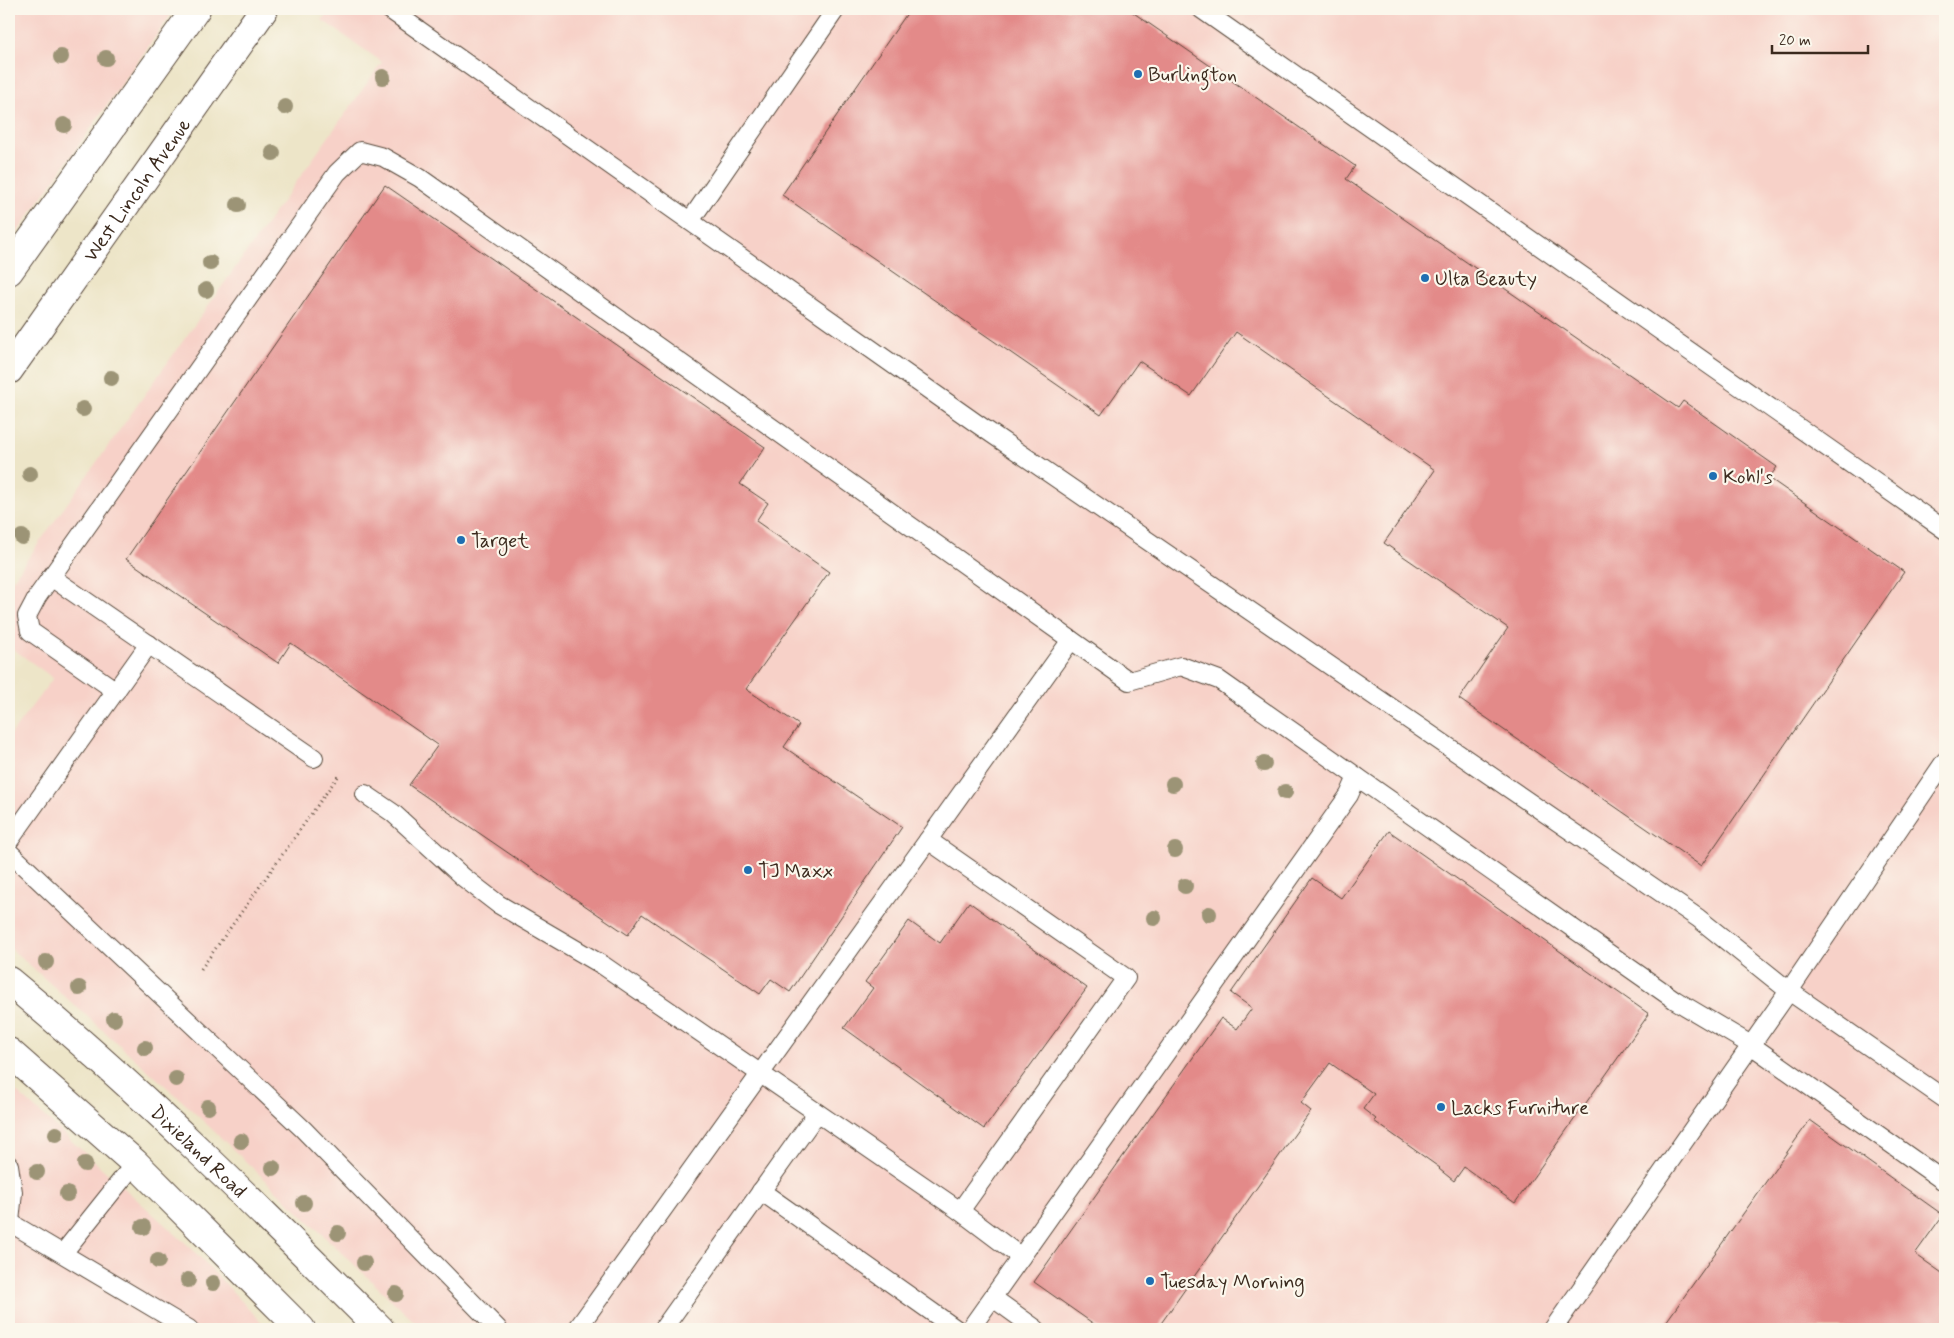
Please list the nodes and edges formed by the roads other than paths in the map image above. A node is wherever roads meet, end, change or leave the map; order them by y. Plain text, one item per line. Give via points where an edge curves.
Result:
1 (195, 9) edge
2 (264, 9) edge
3 (389, 9) edge
4 (836, 9) edge
5 (1201, 9) edge
6 (690, 221) junction
7 (9, 271) edge
8 (9, 370) edge
9 (1945, 530) edge
10 (51, 577) junction
11 (1072, 640) junction
12 (149, 644) junction
13 (116, 691) junction
14 (314, 758) dead end
15 (1945, 761) edge
16 (1357, 777) junction
17 (365, 794) dead end
18 (928, 840) junction
19 (9, 841) edge
20 (9, 852) edge
21 (9, 981) edge
22 (1789, 991) junction
23 (1751, 1045) junction
24 (9, 1052) edge
25 (759, 1073) junction
26 (1945, 1099) edge
27 (817, 1113) junction
28 (135, 1163) junction
29 (9, 1165) edge
30 (1945, 1182) edge
31 (761, 1191) junction
32 (960, 1211) junction
33 (9, 1222) edge
34 (63, 1253) junction
35 (1021, 1257) junction
36 (993, 1298) junction
37 (189, 1329) edge
38 (300, 1329) edge
39 (380, 1329) edge
40 (498, 1329) edge
41 (577, 1329) edge
42 (663, 1329) edge
43 (956, 1329) edge
44 (970, 1329) edge
45 (1036, 1329) edge
46 (1553, 1329) edge

1 - 7 main road
2 - 8 main road, West Lincoln Avenue
3 - 6 lane
4 - 6 lane
5 - 9 lane
6 - 22 lane via 976,423 1698,918
10 - 11 lane via 337,173 360,151 383,157 420,178
10 - 12 lane
10 - 13 lane via 27,616 30,631
11 - 16 lane via 1129,680 1181,666 1219,680
11 - 18 lane
12 - 13 lane
12 - 14 lane
13 - 19 lane
15 - 22 lane
16 - 23 lane via 1675,1000
16 - 35 lane via 1349,795
17 - 25 lane via 393,813 463,877 498,904 575,948
18 - 25 lane
18 - 32 lane via 1126,978
20 - 40 lane via 303,1129
21 - 39 main road, Dixieland Road via 190,1142
22 - 23 lane
22 - 26 lane
23 - 30 lane
23 - 46 lane
24 - 28 main road
25 - 27 lane
25 - 41 lane
27 - 31 lane
27 - 32 lane
28 - 34 lane
28 - 38 main road
29 - 33 lane via 13,1192
31 - 42 lane
31 - 43 lane
32 - 35 lane
33 - 34 lane
34 - 37 lane
35 - 36 lane
36 - 44 lane
36 - 45 lane

